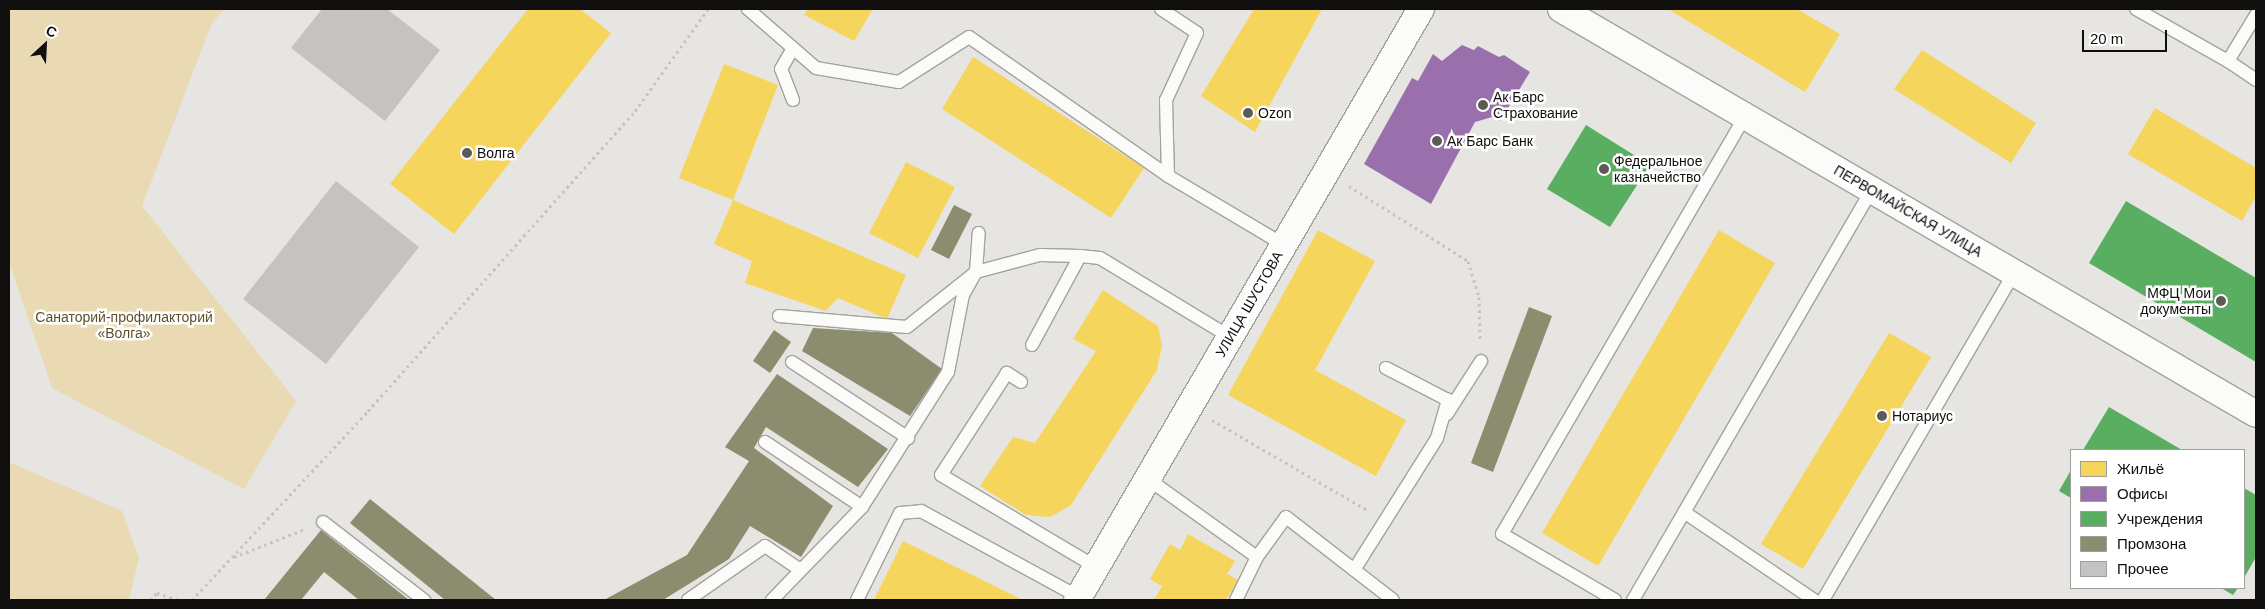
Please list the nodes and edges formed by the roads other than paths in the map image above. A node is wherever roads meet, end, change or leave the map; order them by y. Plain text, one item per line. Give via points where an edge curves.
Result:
1 (748, 9) edge
2 (1161, 9) edge
3 (1421, 9) edge
4 (2136, 9) edge
5 (1576, 12) edge
6 (2256, 14) edge
7 (793, 48) junction
8 (2228, 61) junction
9 (2256, 80) edge
10 (792, 100) dead end
11 (1745, 116) junction
12 (1168, 176) junction
13 (1872, 190) junction
14 (979, 233) dead end
15 (1284, 245) junction
16 (1080, 256) junction
17 (976, 272) junction
18 (2014, 273) junction
19 (779, 316) dead end
20 (1230, 336) junction
21 (1032, 344) dead end
22 (1481, 361) road end
23 (792, 362) dead end
24 (1386, 368) dead end
25 (1021, 382) dead end
26 (2256, 414) edge
27 (1441, 422) junction
28 (908, 438) junction
29 (765, 442) dead end
30 (1148, 479) junction
31 (862, 507) junction
32 (1684, 512) junction
33 (323, 522) road end
34 (1257, 557) junction
35 (1096, 567) junction
36 (799, 569) junction
37 (1354, 570) junction
38 (1078, 598) edge
39 (424, 600) edge
40 (688, 600) edge
41 (772, 600) edge
42 (857, 600) edge
43 (1236, 600) edge
44 (1393, 600) edge
45 (1615, 600) edge
46 (1633, 600) edge
47 (1814, 600) edge
48 (1823, 600) edge

1 - 7 lane
2 - 12 lane via 1197,32 1166,100
3 - 15 street, УЛИЦА ШУСТОВА
4 - 8 lane
5 - 11 street, ПЕРВОМАЙСКАЯ УЛИЦА
6 - 8 lane
7 - 10 lane via 781,69
7 - 12 lane via 816,68 899,82 968,37
8 - 9 lane
11 - 13 street, ПЕРВОМАЙСКАЯ УЛИЦА
11 - 45 lane via 1502,534
12 - 15 lane
13 - 18 street, ПЕРВОМАЙСКАЯ УЛИЦА
13 - 32 lane
14 - 17 lane
15 - 20 street, УЛИЦА ШУСТОВА
16 - 17 lane via 1040,255
16 - 20 lane via 1100,258
16 - 21 lane
17 - 19 lane via 907,327
17 - 28 lane via 963,295 948,372
18 - 26 street, ПЕРВОМАЙСКАЯ УЛИЦА
18 - 48 lane
20 - 30 street, УЛИЦА ШУСТОВА
22 - 27 lane
23 - 28 lane
24 - 27 lane via 1448,400
25 - 35 lane via 1008,373 941,475
27 - 37 lane via 1437,438
28 - 31 lane
29 - 31 lane
30 - 34 lane
30 - 35 street, УЛИЦА ШУСТОВА
31 - 36 lane
32 - 46 lane
32 - 47 lane
33 - 39 lane
34 - 37 lane via 1286,517
34 - 43 lane
35 - 38 street, УЛИЦА ШУСТОВА
36 - 40 lane via 765,546
36 - 41 lane
37 - 44 lane
38 - 42 lane via 921,511 900,514

